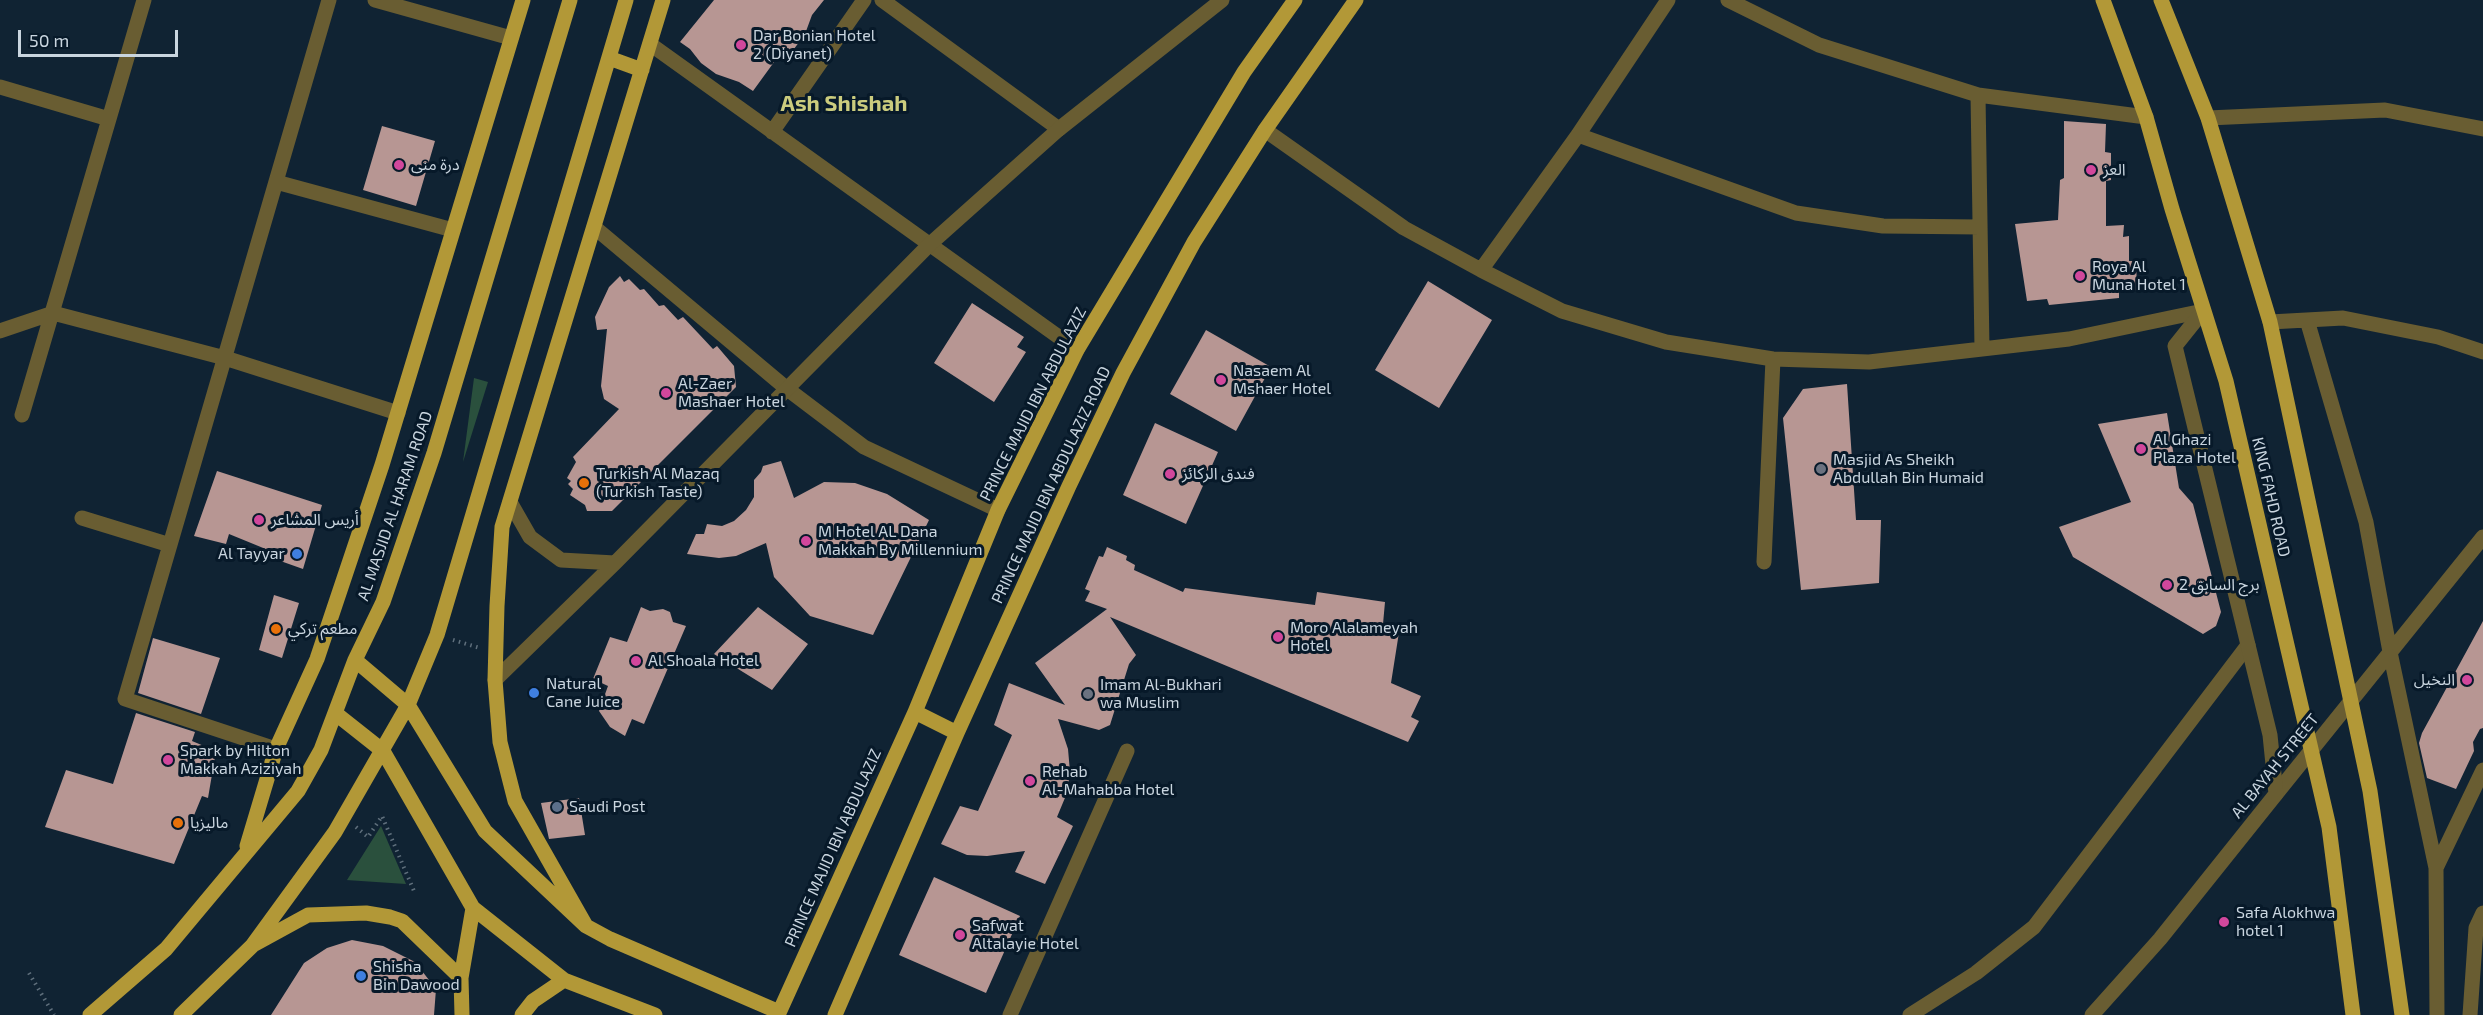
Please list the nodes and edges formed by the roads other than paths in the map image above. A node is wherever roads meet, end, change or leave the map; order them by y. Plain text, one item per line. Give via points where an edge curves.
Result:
1 (144, 0) edge
2 (329, 0) edge
3 (375, 0) edge
4 (523, 0) edge
5 (570, 0) edge
6 (626, 0) edge
7 (663, 0) edge
8 (864, 0) edge
9 (882, 0) edge
10 (1295, 0) edge
11 (1356, 0) edge
12 (1668, 0) edge
13 (1728, 0) edge
14 (2103, 0) edge
15 (2161, 0) edge
16 (1217, 1) edge
17 (511, 38) junction
18 (650, 44) junction
19 (609, 58) junction
20 (642, 70) junction
21 (0, 87) edge
22 (1978, 95) junction
23 (2146, 117) junction
24 (2208, 118) junction
25 (109, 120) junction
26 (1059, 129) junction
27 (2483, 129) edge
28 (1265, 130) junction
29 (772, 132) junction
30 (1578, 135) junction
31 (276, 182) junction
32 (594, 227) junction
33 (1980, 227) junction
34 (453, 230) junction
35 (929, 245) junction
36 (1481, 270) junction
37 (2203, 311) junction
38 (52, 313) junction
39 (2307, 320) junction
40 (2270, 322) junction
41 (0, 331) edge
42 (1982, 349) junction
43 (1077, 350) junction
44 (2483, 352) edge
45 (225, 358) junction
46 (1773, 359) junction
47 (786, 388) junction
48 (398, 413) junction
49 (22, 416) dead end
50 (510, 502) junction
51 (998, 510) junction
52 (82, 518) dead end
53 (2483, 537) edge
54 (170, 545) junction
55 (1764, 562) dead end
56 (615, 563) junction
57 (2248, 645) junction
58 (2390, 652) junction
59 (355, 660) junction
60 (495, 680) junction
61 (408, 705) junction
62 (915, 712) junction
63 (334, 713) junction
64 (957, 733) junction
65 (276, 749) junction
66 (383, 751) junction
67 (1127, 751) dead end
68 (2483, 770) edge
69 (2276, 794) junction
70 (245, 852) junction
71 (2436, 868) junction
72 (473, 908) junction
73 (2483, 913) edge
74 (586, 926) junction
75 (252, 946) junction
76 (461, 978) junction
77 (564, 980) junction
78 (778, 1014) edge
79 (90, 1015) edge
80 (181, 1015) edge
81 (462, 1015) edge
82 (522, 1015) edge
83 (655, 1015) edge
84 (835, 1015) edge
85 (1010, 1015) edge
86 (1911, 1015) edge
87 (2092, 1015) edge
88 (2352, 1015) edge
89 (2402, 1015) edge
90 (2437, 1015) edge
91 (2470, 1015) edge

1 - 25 street
2 - 31 street
3 - 17 street
4 - 17 main road
5 - 59 main road, AL MASJID AL HARAM ROAD via 434,453 383,602
6 - 19 main road
7 - 18 main road
8 - 29 street
9 - 26 street
10 - 43 main road, PRINCE MAJID IBN ABDULAZIZ via 1244,72
11 - 28 main road, PRINCE MAJID IBN ABDULAZIZ ROAD
12 - 30 street
13 - 22 street via 1819,45
14 - 23 main road, KING FAHD ROAD
15 - 24 main road
16 - 26 street
17 - 34 main road
18 - 20 main road
18 - 29 street
19 - 20 main road
19 - 61 main road via 437,635
20 - 32 main road
21 - 25 street
22 - 23 street
22 - 33 street
23 - 37 main road, KING FAHD ROAD
24 - 27 street via 2385,111
24 - 40 main road
25 - 38 street
26 - 35 street
28 - 36 street via 1404,228
28 - 64 main road, PRINCE MAJID IBN ABDULAZIZ ROAD via 1194,242 1123,373
29 - 35 street
30 - 33 street via 1796,213 1883,226
30 - 36 street
31 - 34 street
31 - 45 street
32 - 47 street
32 - 50 main road
33 - 42 street
34 - 48 main road
35 - 43 street
35 - 47 street
36 - 46 street via 1562,311 1666,342
37 - 42 street via 2069,339
37 - 57 street via 2175,346
37 - 88 main road, KING FAHD ROAD via 2226,381 2329,827
38 - 41 street
38 - 45 street
38 - 49 street
39 - 40 street
39 - 44 street via 2343,318 2438,337
39 - 58 street via 2366,522
40 - 89 main road via 2370,791
42 - 46 street via 1869,362
43 - 51 main road, PRINCE MAJID IBN ABDULAZIZ
45 - 48 street
45 - 54 street
46 - 55 street
47 - 51 street via 864,447
47 - 56 street
48 - 65 main road via 317,659
50 - 56 street via 530,537 561,560
50 - 60 main road via 502,527
51 - 62 main road, PRINCE MAJID IBN ABDULAZIZ
52 - 54 street
53 - 58 street, AL BAYAH STREET
54 - 65 street via 125,699
56 - 60 street
57 - 69 street via 2270,735
57 - 86 street via 2034,927 1976,973
58 - 69 street, AL BAYAH STREET
58 - 71 street
59 - 61 main road
59 - 63 main road, AL MASJID AL HARAM ROAD
60 - 74 main road via 500,742 515,801
61 - 66 main road
61 - 74 main road via 485,831
62 - 64 main road
62 - 78 main road, PRINCE MAJID IBN ABDULAZIZ
63 - 66 main road
63 - 70 main road, AL MASJID AL HARAM ROAD via 321,750 298,791
64 - 84 main road, PRINCE MAJID IBN ABDULAZIZ ROAD
65 - 70 main road
66 - 72 main road
66 - 75 main road via 344,817
67 - 85 street
68 - 71 street
69 - 87 street, AL BAYAH STREET via 2160,939
70 - 79 main road, AL MASJID AL HARAM ROAD via 166,949
71 - 90 street
72 - 76 main road
72 - 77 main road
73 - 91 street via 2476,928
74 - 78 main road
75 - 76 main road via 308,915 390,916 402,921
75 - 80 main road
76 - 81 main road
77 - 82 main road via 533,1001
77 - 83 main road

